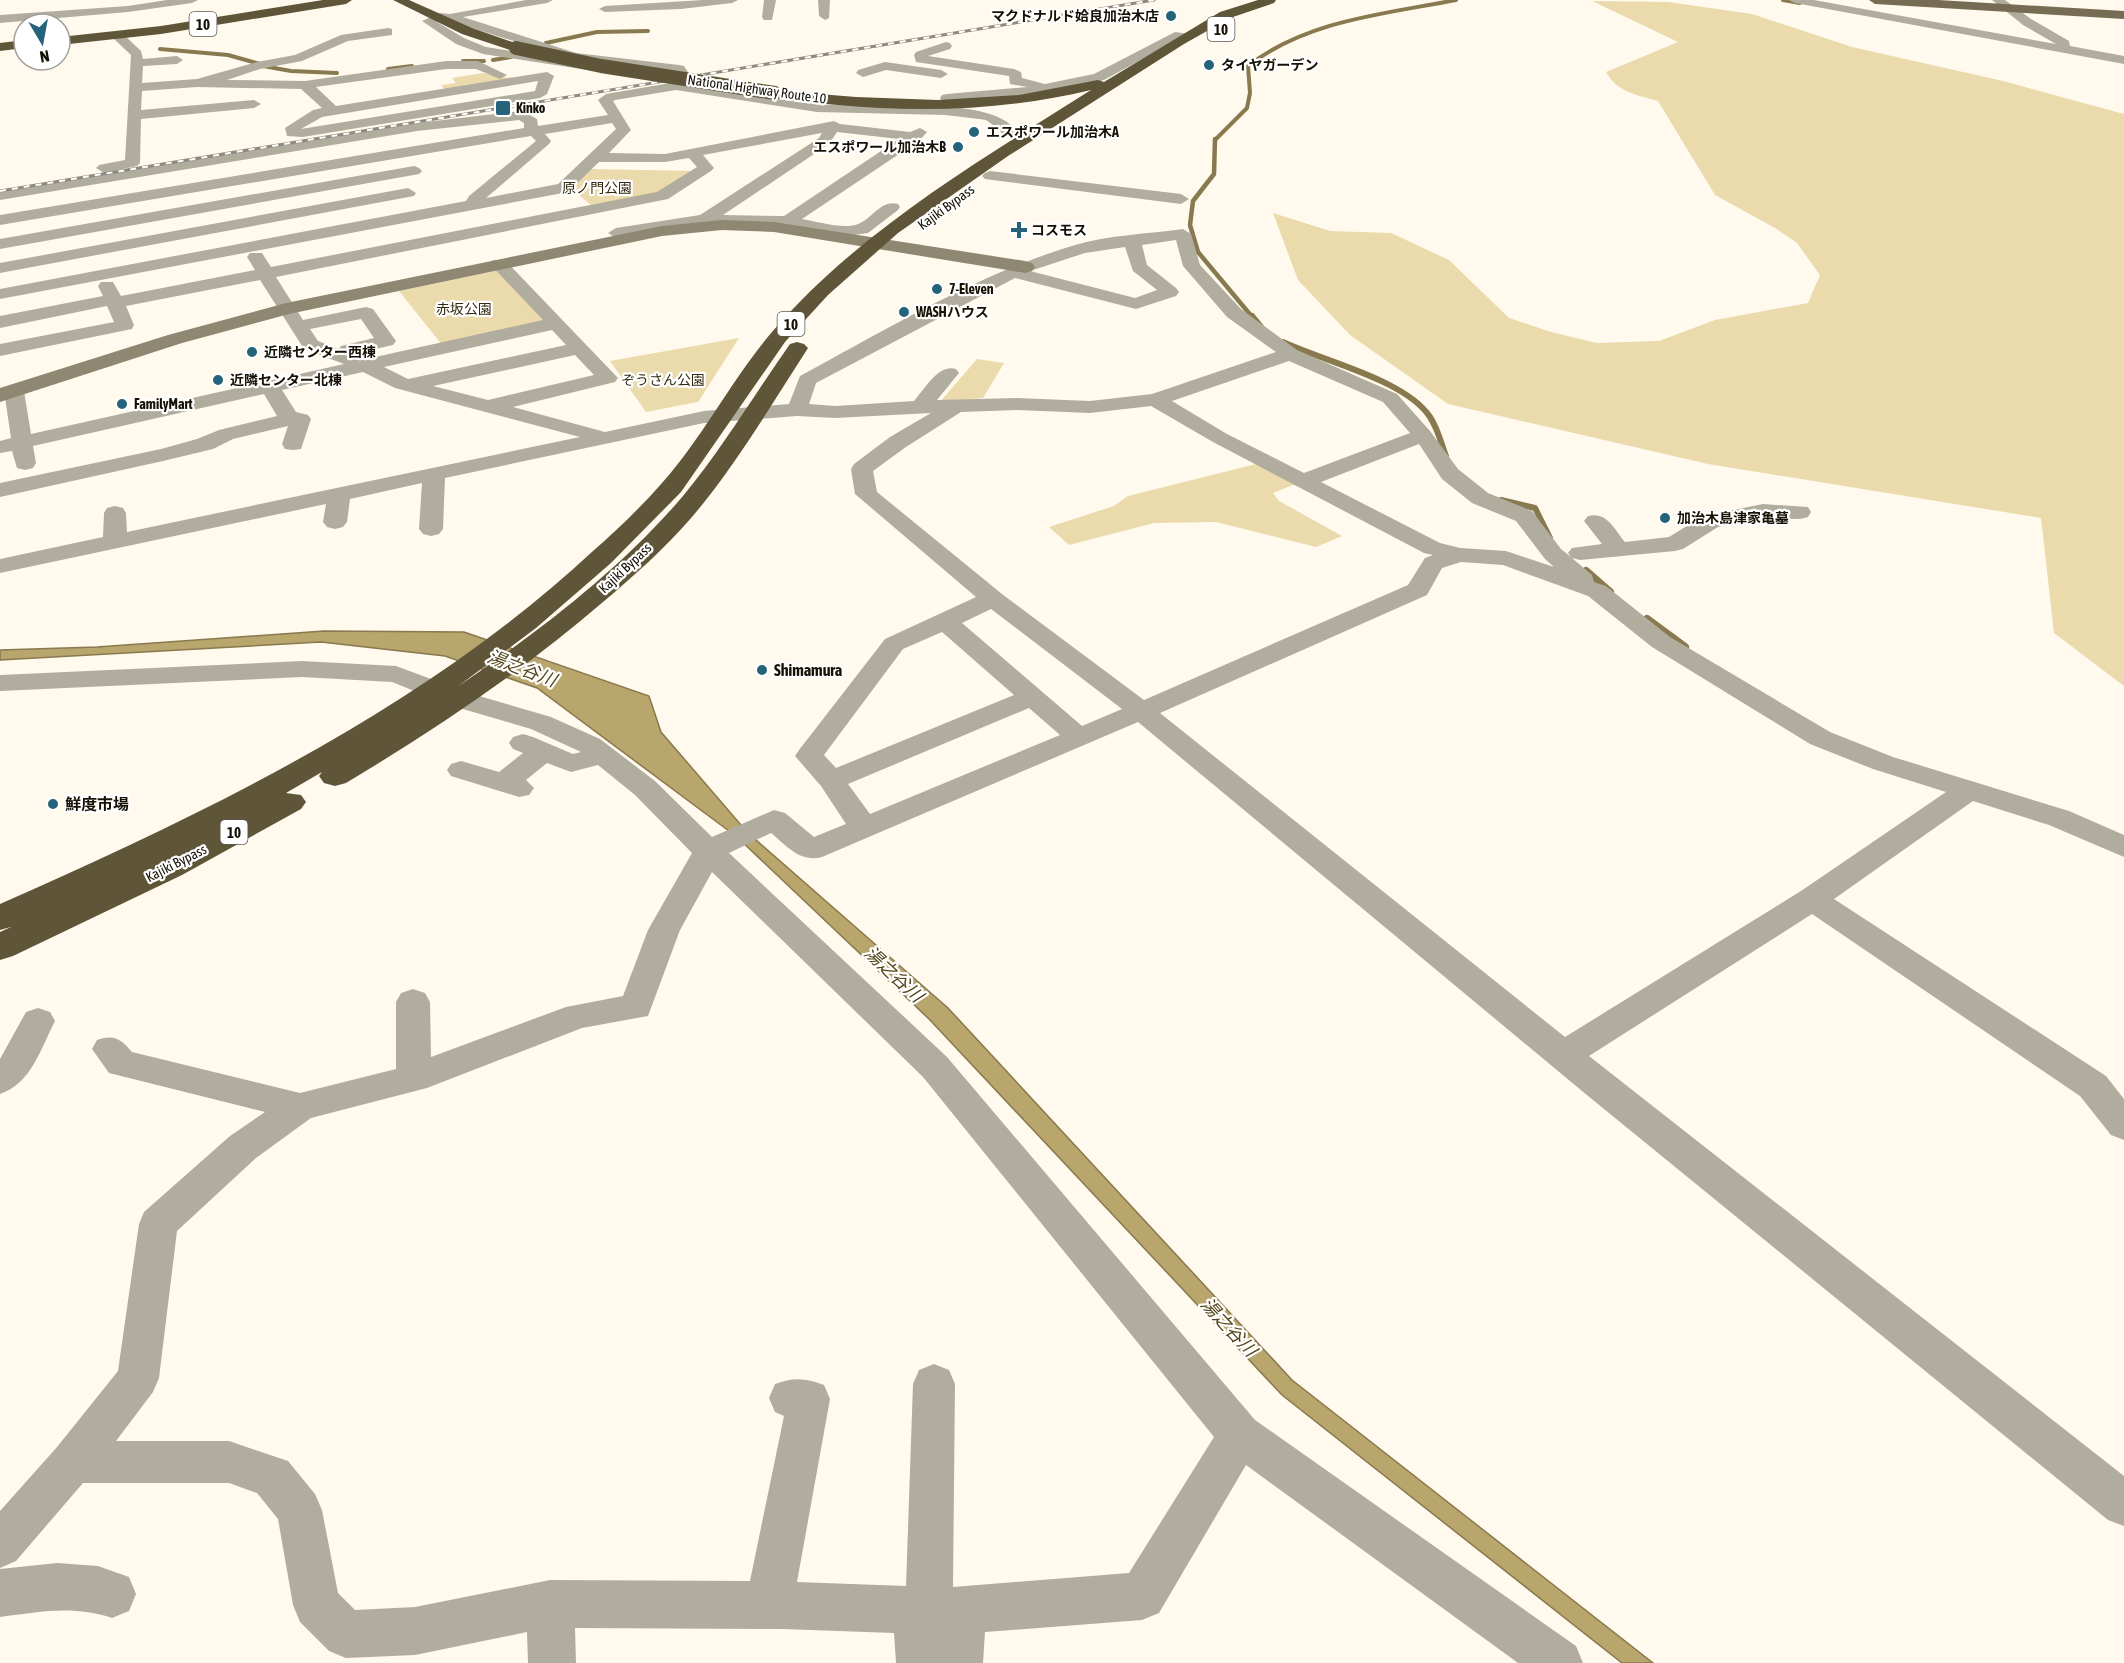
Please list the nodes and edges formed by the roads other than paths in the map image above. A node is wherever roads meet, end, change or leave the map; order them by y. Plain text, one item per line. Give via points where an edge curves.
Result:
1 (95, 0) edge
2 (192, 0) edge
3 (346, 0) edge
4 (399, 0) edge
5 (547, 0) edge
6 (732, 0) edge
7 (770, 0) edge
8 (824, 0) edge
9 (1795, 0) edge
10 (1875, 0) edge
11 (1998, 0) edge
12 (716, 1) edge
13 (1277, 1) edge
14 (41, 3) dead end
15 (2011, 8) junction
16 (605, 9) dead end
17 (36, 12) edge
18 (87, 12) junction
19 (72, 14) edge
20 (2124, 15) edge
21 (825, 16) dead end
22 (440, 17) junction
23 (768, 17) dead end
24 (388, 33) dead end
25 (117, 35) junction
26 (72, 40) edge
27 (1186, 40) junction
28 (946, 46) dead end
29 (2080, 53) junction
30 (290, 60) junction
31 (976, 60) dead end
32 (2124, 60) edge
33 (309, 62) dead end
34 (238, 63) junction
35 (175, 64) dead end
36 (220, 64) dead end
37 (961, 67) junction
38 (595, 68) junction
39 (861, 69) dead end
40 (1153, 69) junction
41 (350, 70) dead end
42 (488, 71) junction
43 (386, 73) junction
44 (549, 75) junction
45 (1125, 76) junction
46 (197, 82) junction
47 (305, 85) junction
48 (1054, 87) junction
49 (695, 88) junction
50 (186, 93) dead end
51 (1036, 96) junction
52 (421, 97) junction
53 (319, 98) junction
54 (136, 100) junction
55 (203, 100) dead end
56 (254, 104) dead end
57 (332, 110) junction
58 (849, 110) junction
59 (437, 111) junction
60 (945, 111) junction
61 (242, 114) dead end
62 (616, 118) junction
63 (1054, 120) junction
64 (417, 127) junction
65 (832, 127) junction
66 (533, 131) junction
67 (1007, 132) dead end
68 (915, 136) junction
69 (306, 145) junction
70 (449, 153) junction
71 (693, 153) junction
72 (594, 157) junction
73 (791, 163) junction
74 (813, 165) dead end
75 (845, 167) dead end
76 (303, 168) junction
77 (866, 168) junction
78 (990, 176) junction
79 (0, 184) edge
80 (60, 185) junction
81 (563, 188) junction
82 (301, 191) junction
83 (408, 193) junction
84 (0, 195) edge
85 (823, 197) junction
86 (1181, 199) dead end
87 (846, 200) dead end
88 (869, 204) dead end
89 (472, 205) junction
90 (892, 207) junction
91 (71, 208) junction
92 (588, 210) junction
93 (916, 211) junction
94 (298, 214) junction
95 (705, 219) junction
96 (0, 220) edge
97 (787, 221) junction
98 (369, 225) junction
99 (81, 230) junction
100 (620, 236) junction
101 (1132, 240) junction
102 (0, 244) edge
103 (884, 246) junction
104 (250, 247) junction
105 (92, 252) junction
106 (499, 264) junction
107 (0, 268) edge
108 (1020, 270) junction
109 (267, 273) junction
110 (102, 275) junction
111 (0, 294) edge
112 (114, 301) junction
113 (286, 309) junction
114 (0, 322) edge
115 (556, 323) junction
116 (299, 326) junction
117 (579, 348) junction
118 (0, 350) edge
119 (334, 353) junction
120 (1290, 354) junction
121 (366, 366) junction
122 (949, 373) dead end
123 (406, 386) junction
124 (270, 387) junction
125 (7, 393) edge
126 (1155, 400) junction
127 (486, 407) junction
128 (920, 407) junction
129 (952, 408) junction
130 (797, 410) junction
131 (753, 414) junction
132 (723, 416) junction
133 (289, 418) junction
134 (1423, 435) junction
135 (605, 437) junction
136 (22, 443) junction
137 (293, 444) dead end
138 (0, 447) edge
139 (434, 474) junction
140 (1303, 481) junction
141 (28, 484) junction
142 (0, 490) edge
143 (339, 495) junction
144 (1800, 512) dead end
145 (115, 513) dead end
146 (1596, 521) dead end
147 (335, 522) dead end
148 (431, 529) dead end
149 (115, 542) junction
150 (1619, 549) junction
151 (1564, 554) junction
152 (1460, 555) junction
153 (0, 566) edge
154 (1597, 591) junction
155 (993, 599) junction
156 (945, 621) junction
157 (0, 683) edge
158 (457, 686) junction
159 (1033, 697) junction
160 (1141, 711) junction
161 (1079, 737) junction
162 (603, 755) junction
163 (461, 770) dead end
164 (831, 780) junction
165 (1971, 789) junction
166 (864, 828) junction
167 (2124, 847) edge
168 (708, 851) junction
169 (1812, 899) junction
170 (0, 918) edge
171 (0, 947) edge
172 (413, 1002) dead end
173 (38, 1022) dead end
174 (109, 1049) dead end
175 (1564, 1055) junction
176 (414, 1078) junction
177 (0, 1080) edge
178 (300, 1107) junction
179 (2124, 1125) edge
180 (934, 1384) dead end
181 (790, 1398) dead end
182 (1240, 1436) junction
183 (73, 1462) junction
184 (2124, 1503) edge
185 (0, 1545) edge
186 (0, 1593) edge
187 (112, 1594) dead end
188 (550, 1604) junction
189 (769, 1605) junction
190 (936, 1610) junction
191 (552, 1663) edge
192 (920, 1663) edge
193 (959, 1663) edge
194 (1558, 1663) edge

1 - 18 street
2 - 18 street
3 - 25 highway, 10
4 - 22 highway, National Highway Route 10 / 10
5 - 22 street
6 - 12 street
7 - 23 street
8 - 21 street
9 - 29 street
10 - 15 main road
11 - 15 street
12 - 16 street
13 - 27 highway, National Highway Route 10 / 10
14 - 17 street
15 - 20 main road
15 - 29 street
18 - 19 street
22 - 38 street via 428,21 483,50
22 - 38 street via 456,17 560,53 627,65 666,66 681,72 659,77
22 - 51 highway, National Highway Route 10 / 10, bridge via 516,48 775,93 901,104 969,103
24 - 30 street via 345,38
25 - 26 highway, 10
25 - 54 street via 137,54
27 - 40 highway, National Highway Route 10 / 10
27 - 45 highway, National Highway Route 10 / 10
27 - 48 street via 1175,36 1099,77
28 - 37 street via 920,55 921,59
29 - 32 street
30 - 33 street
30 - 34 street via 256,66
31 - 37 street
34 - 36 street
34 - 46 street via 219,78
34 - 54 street
35 - 54 street
37 - 39 street via 935,77 885,66
37 - 48 street via 1014,73 1015,81
38 - 44 street
40 - 45 highway, National Highway Route 10 / 10
40 - 78 highway, Kajiki Bypass / 10
41 - 43 street
42 - 43 street via 478,65 404,65
42 - 44 street via 503,76
42 - 53 street
43 - 47 street
44 - 52 street
44 - 59 street via 540,94
45 - 51 highway, National Highway Route 10 / 10
45 - 63 highway, Kajiki Bypass / 10
46 - 47 street
46 - 54 street
47 - 53 street
47 - 53 street via 285,97
48 - 49 street via 942,98 844,93 736,78
49 - 58 street
49 - 62 street via 676,86 611,97 605,100
50 - 54 street
51 - 63 highway, 10 via 1066,102
52 - 57 street
52 - 59 street
53 - 57 street
54 - 55 street
54 - 56 street
54 - 61 street
54 - 79 street via 132,163
57 - 59 street via 318,113 292,128 292,133
58 - 60 street
58 - 65 street
60 - 67 street via 990,117
60 - 68 street
62 - 66 street
62 - 72 street via 624,129
63 - 93 highway, Kajiki Bypass / 10
64 - 66 street via 522,115 532,122
64 - 69 street
64 - 70 street via 431,128
65 - 68 street
65 - 71 street
65 - 73 street via 824,141
66 - 70 street
66 - 89 street via 544,141
68 - 77 street
69 - 76 street
69 - 80 street
70 - 76 street
71 - 72 street via 665,158
71 - 92 street via 706,168 662,196
72 - 81 street
73 - 74 street
73 - 95 street
75 - 77 street
76 - 82 street
76 - 91 street
77 - 85 street
78 - 86 street
78 - 103 highway, Kajiki Bypass / 10
80 - 84 street
80 - 91 street
81 - 89 street
81 - 92 street
82 - 83 street via 430,173
82 - 94 street
82 - 99 street
83 - 94 street
83 - 98 street
85 - 87 street
85 - 97 street
88 - 90 street
89 - 98 street
90 - 93 street
90 - 97 street via 862,229 847,231
91 - 96 street
91 - 99 street
92 - 100 street
92 - 109 street
93 - 103 highway, Kajiki Bypass / 10
94 - 105 street
95 - 97 street
95 - 100 street
98 - 104 street
99 - 102 street
99 - 105 street
100 - 103 street via 745,225
100 - 106 street
101 - 108 street via 1082,248
101 - 108 street via 1139,267 1170,292 1136,304
101 - 120 street via 1183,234 1192,266 1234,313
103 - 108 street
103 - 131 highway, Kajiki Bypass / 10 via 819,319
103 - 132 highway, Kajiki Bypass / 10 via 821,291 778,338
104 - 109 street
104 - 110 street
105 - 107 street
105 - 110 street
106 - 113 street
106 - 115 street
108 - 130 street via 807,381
109 - 112 street
109 - 113 street
110 - 111 street
110 - 112 street
112 - 114 street
112 - 118 street via 125,325
113 - 116 street
113 - 125 street via 175,339
115 - 117 street
115 - 121 street
116 - 119 street via 311,345
116 - 119 street via 366,313 386,341
117 - 123 street
117 - 127 street via 608,378
119 - 121 street
120 - 126 street
120 - 134 street via 1390,398
121 - 123 street
121 - 124 street
122 - 128 street
123 - 127 street
124 - 133 street
124 - 136 street
125 - 136 street
126 - 129 street via 1090,407 1017,404
126 - 140 street
127 - 135 street
128 - 129 street
128 - 130 street
129 - 155 street via 862,469 863,481 866,494
130 - 131 street
131 - 132 street
131 - 158 highway, Kajiki Bypass / 10 via 702,489 616,578 541,641
132 - 135 street
132 - 158 highway, Kajiki Bypass / 10 via 657,504
133 - 137 street via 301,419
133 - 141 street via 163,455
134 - 140 street
134 - 151 street via 1450,474 1480,498 1524,516
135 - 139 street
136 - 138 street
136 - 141 street
139 - 143 street
139 - 148 street
140 - 152 street via 1432,548
141 - 142 street
143 - 147 street
143 - 149 street
144 - 150 street via 1763,512 1711,521 1676,544
145 - 149 street
146 - 150 street
149 - 153 street
150 - 151 street
151 - 154 street
152 - 154 street via 1506,558
152 - 160 street via 1433,563 1418,590
154 - 165 street via 1661,642 1820,738 1883,763
155 - 156 street
155 - 160 street
156 - 159 street
156 - 164 street via 894,644 810,756
157 - 158 street via 302,669 396,674
158 - 162 street via 590,745
158 - 170 highway, Kajiki Bypass / 10 via 313,766
158 - 171 highway, Kajiki Bypass / 10 via 386,747 180,862
159 - 161 street
159 - 164 street
160 - 161 street
160 - 175 street
161 - 166 street
162 - 163 street via 572,763 533,747 511,786
162 - 168 street via 645,788
164 - 166 street
165 - 167 street via 2060,818
165 - 169 street
166 - 168 street via 811,850 774,820
168 - 176 street via 664,930 636,1007 578,1016
168 - 182 street via 934,1067
169 - 175 street
169 - 179 street via 2093,1086
172 - 176 street
173 - 177 street via 11,1071
174 - 178 street via 121,1063
175 - 184 street
176 - 178 street
178 - 183 street via 243,1147 158,1224 138,1378
180 - 190 street
181 - 189 street via 809,1399
182 - 190 street via 1142,1596
182 - 194 street
183 - 185 street
183 - 188 street via 229,1462 272,1476 299,1510 317,1605 346,1634 415,1631
186 - 187 street via 69,1585 92,1586
188 - 189 street
188 - 191 street
189 - 190 street
190 - 192 street
190 - 193 street

